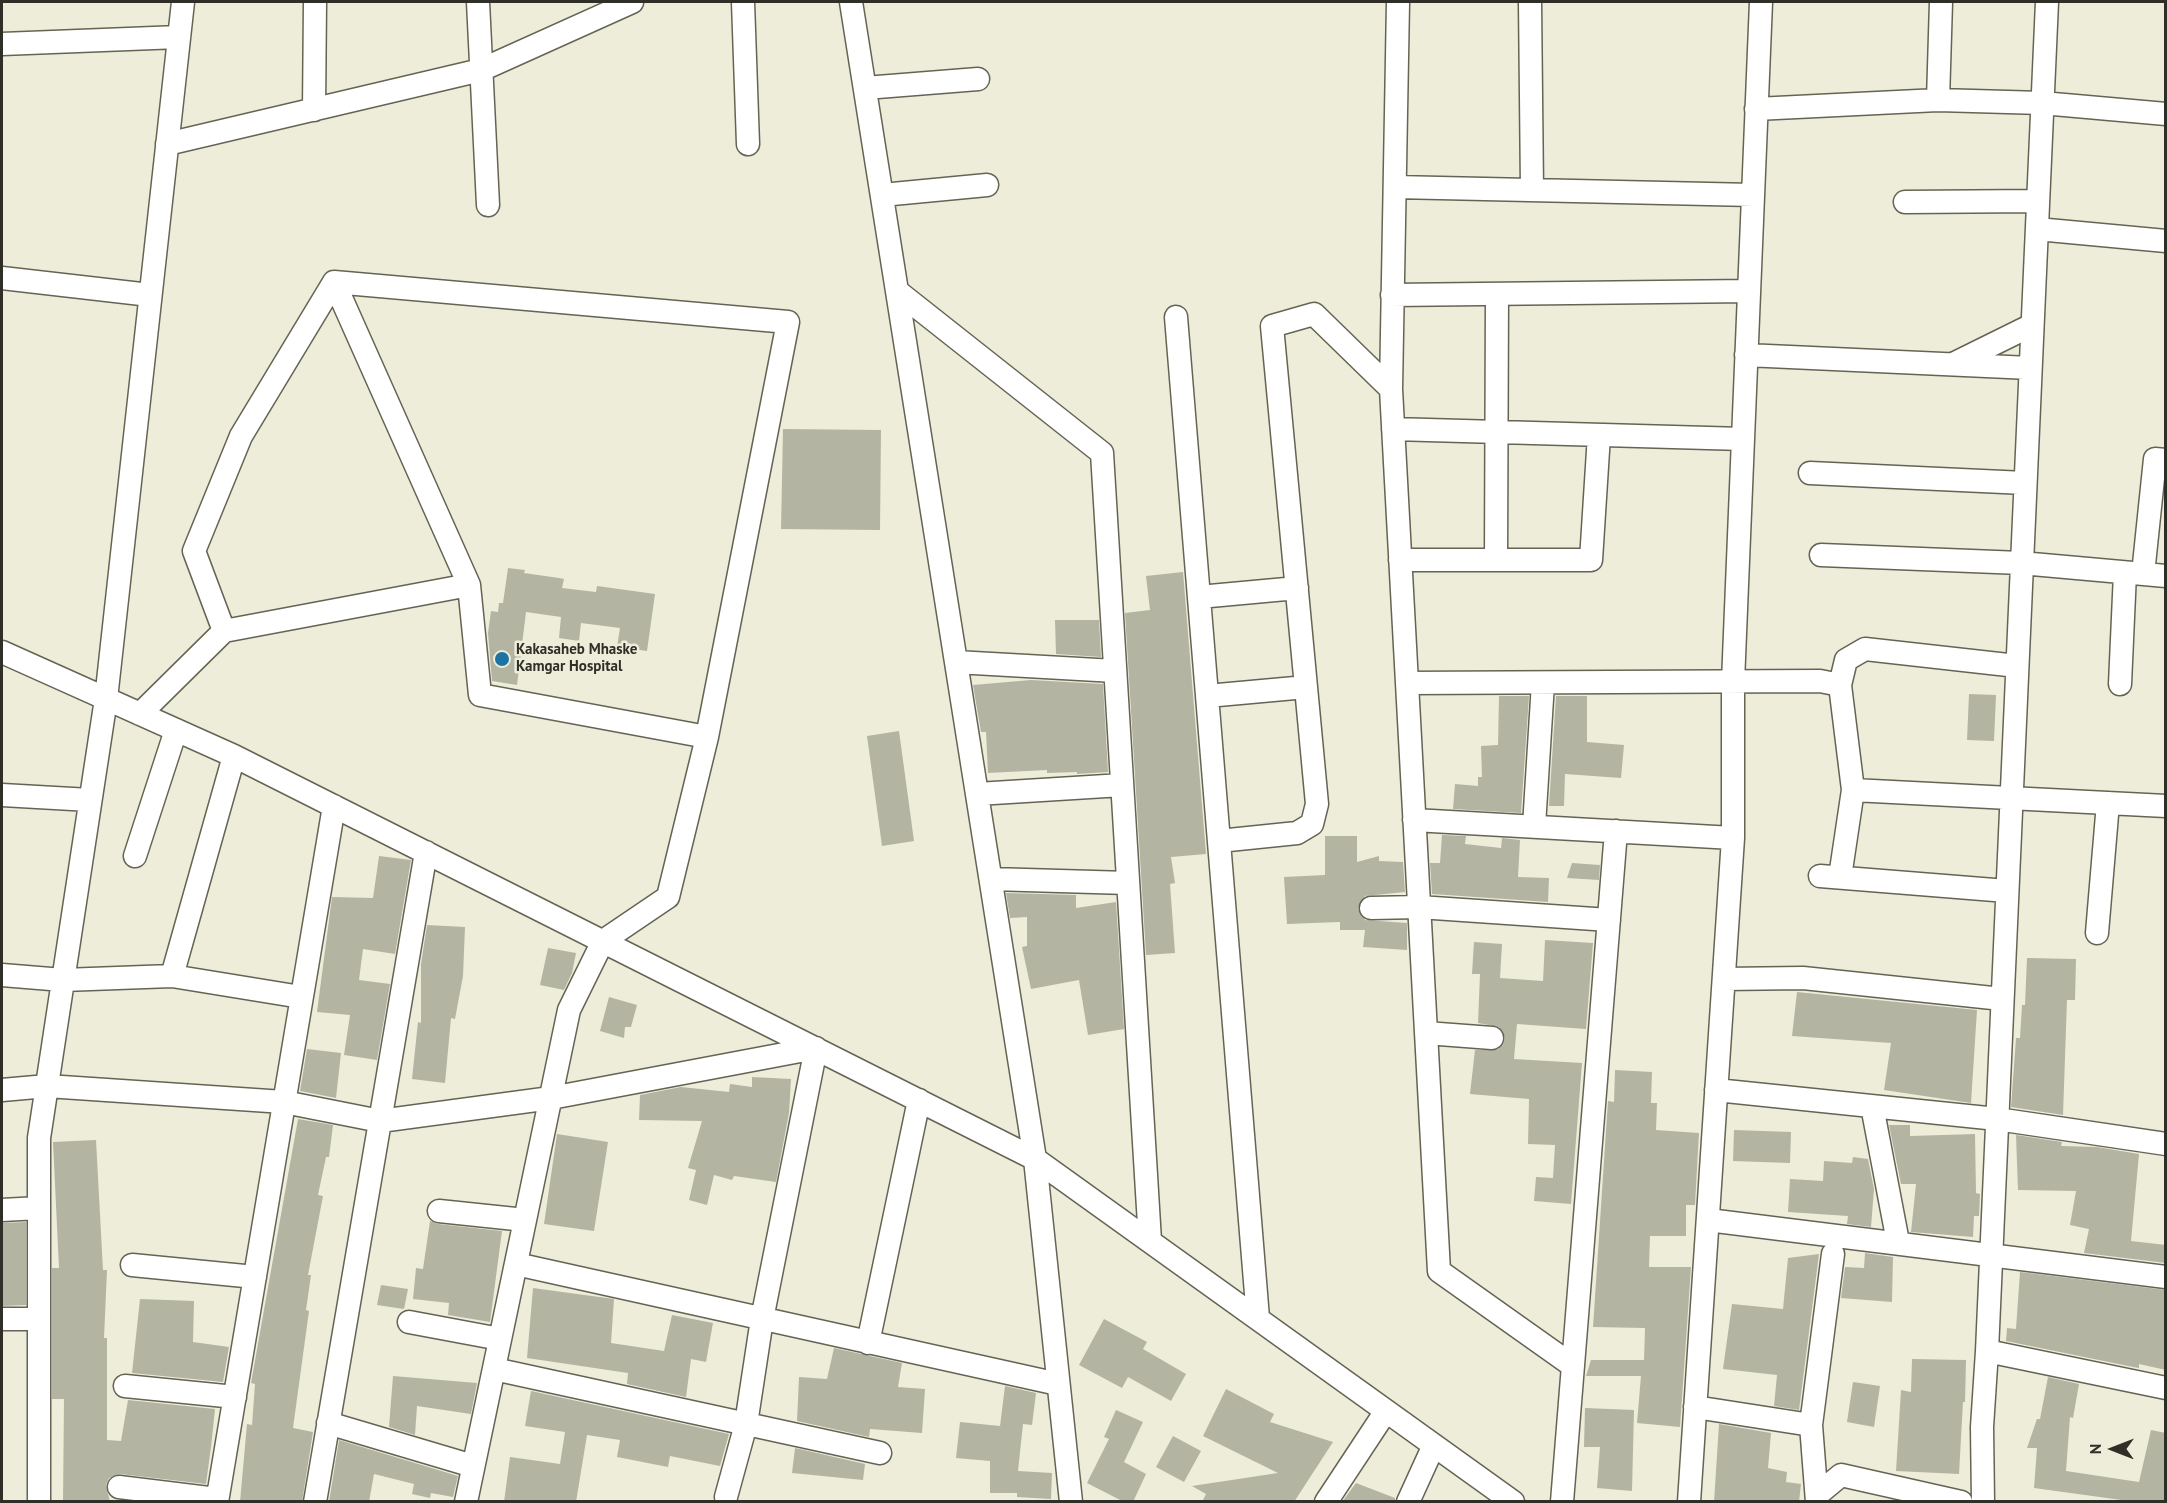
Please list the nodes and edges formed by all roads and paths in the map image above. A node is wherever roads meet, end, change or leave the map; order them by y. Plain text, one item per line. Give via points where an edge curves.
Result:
1 (183, 2) edge
2 (315, 2) edge
3 (478, 2) edge
4 (632, 2) edge
5 (742, 2) edge
6 (851, 2) edge
7 (1398, 2) edge
8 (1530, 2) edge
9 (1761, 2) edge
10 (1941, 2) edge
11 (2047, 2) edge
12 (590, 11) edge
13 (179, 37) junction
14 (2, 44) edge
15 (481, 70) junction
16 (978, 79) dead end
17 (865, 88) junction
18 (1938, 100) junction
19 (2042, 103) junction
20 (1756, 109) junction
21 (314, 110) junction
22 (2166, 114) edge
23 (167, 144) junction
24 (748, 144) dead end
25 (987, 185) dead end
26 (1395, 187) junction
27 (1532, 190) junction
28 (882, 195) junction
29 (1753, 195) junction
30 (2038, 201) junction
31 (1905, 202) dead end
32 (488, 205) dead end
33 (2037, 229) junction
34 (2166, 241) edge
35 (2, 278) edge
36 (334, 282) junction
37 (897, 291) junction
38 (1749, 291) junction
39 (1497, 294) junction
40 (1392, 295) junction
41 (150, 296) junction
42 (1176, 317) dead end
43 (2032, 325) junction
44 (1746, 355) junction
45 (1951, 365) junction
46 (2030, 368) junction
47 (1391, 389) junction
48 (1393, 429) junction
49 (1496, 432) junction
50 (1599, 435) junction
51 (1743, 439) junction
52 (2166, 460) edge
53 (1810, 473) dead end
54 (2025, 483) junction
55 (1406, 553) junction
56 (1821, 555) dead end
57 (1496, 560) junction
58 (2021, 563) junction
59 (2145, 574) edge
60 (469, 585) junction
61 (1297, 588) junction
62 (1199, 597) junction
63 (224, 631) junction
64 (2, 652) edge
65 (956, 662) junction
66 (2017, 666) junction
67 (1115, 671) junction
68 (1733, 682) junction
69 (1407, 683) junction
70 (1543, 683) junction
71 (2120, 684) dead end
72 (1840, 685) junction
73 (1306, 687) junction
74 (1207, 696) junction
75 (106, 699) junction
76 (140, 714) junction
77 (176, 730) junction
78 (707, 737) junction
79 (234, 756) junction
80 (1122, 785) junction
81 (1853, 790) junction
82 (977, 794) junction
83 (2, 795) edge
84 (2011, 797) junction
85 (90, 800) junction
86 (2108, 803) junction
87 (334, 806) junction
88 (2166, 806) edge
89 (1414, 820) junction
90 (1534, 826) junction
91 (1616, 831) junction
92 (1733, 838) junction
93 (1219, 841) junction
94 (426, 852) junction
95 (135, 855) dead end
96 (990, 879) junction
97 (1128, 883) junction
98 (2007, 891) junction
99 (1419, 907) junction
100 (1371, 908) dead end
101 (1609, 920) junction
102 (2097, 933) dead end
103 (603, 941) junction
104 (2, 975) edge
105 (172, 976) junction
106 (1724, 979) junction
107 (63, 980) junction
108 (302, 997) junction
109 (2002, 999) junction
110 (1426, 1033) junction
111 (1492, 1038) dead end
112 (816, 1048) junction
113 (46, 1086) junction
114 (2, 1090) edge
115 (1716, 1090) junction
116 (551, 1098) junction
117 (919, 1100) junction
118 (284, 1102) junction
119 (1872, 1106) junction
120 (1997, 1119) junction
121 (380, 1121) junction
122 (2166, 1144) edge
123 (1035, 1159) junction
124 (39, 1208) junction
125 (2, 1210) edge
126 (439, 1211) dead end
127 (525, 1220) junction
128 (1708, 1220) junction
129 (1150, 1241) junction
130 (1898, 1242) junction
131 (1833, 1254) dead end
132 (1991, 1254) junction
133 (516, 1264) junction
134 (132, 1265) dead end
135 (2166, 1276) edge
136 (255, 1277) junction
137 (1258, 1318) junction
138 (2, 1319) edge
139 (39, 1319) junction
140 (762, 1319) junction
141 (409, 1322) dead end
142 (500, 1339) junction
143 (868, 1343) junction
144 (1986, 1351) junction
145 (1573, 1366) junction
146 (494, 1369) junction
147 (1058, 1384) junction
148 (125, 1386) dead end
149 (2166, 1388) edge
150 (235, 1397) junction
151 (1695, 1407) junction
152 (1386, 1410) junction
153 (328, 1423) junction
154 (746, 1424) junction
155 (1811, 1425) junction
156 (1434, 1445) junction
157 (880, 1453) dead end
158 (473, 1466) junction
159 (119, 1487) dead end
160 (1816, 1491) edge
161 (726, 1497) dead end
162 (217, 1500) edge
163 (1938, 1500) edge
164 (39, 1502) edge
165 (315, 1502) edge
166 (466, 1502) edge
167 (1071, 1502) edge
168 (1326, 1502) edge
169 (1408, 1502) edge
170 (1513, 1502) edge
171 (1562, 1502) edge
172 (1689, 1502) edge
173 (1961, 1502) edge
174 (1983, 1502) edge

1 - 13 street
2 - 21 street
3 - 15 street
4 - 12 street
5 - 24 street
6 - 17 street
7 - 26 street
8 - 27 street
9 - 20 street
10 - 18 street
11 - 19 street
12 - 15 street
13 - 14 street
13 - 23 street
15 - 21 street
15 - 32 street
16 - 17 street
17 - 28 street
18 - 19 street
18 - 20 street
19 - 22 street
19 - 30 street
20 - 29 street
21 - 23 street
23 - 41 street
25 - 28 street
26 - 27 street
26 - 40 street
27 - 29 street
28 - 37 street
29 - 38 street
30 - 31 street
30 - 33 street
33 - 34 street
33 - 43 street
35 - 41 street
36 - 60 street
36 - 63 street via 240,436 194,551
36 - 78 street via 788,322
37 - 65 street
37 - 67 street via 1102,453
38 - 39 street
38 - 44 street
39 - 40 street
39 - 49 street
40 - 47 street
41 - 75 street
42 - 62 street
43 - 45 street
43 - 46 street
44 - 45 street
44 - 51 street
45 - 46 street
46 - 54 street
47 - 48 street
47 - 61 street via 1314,314 1272,326
48 - 49 street
48 - 55 street
49 - 50 street
49 - 57 street
50 - 51 street
50 - 57 street via 1591,560
51 - 68 street
52 - 59 street via 2155,459
53 - 54 street
54 - 58 street
55 - 57 street
55 - 69 street
56 - 58 street
58 - 59 street
58 - 66 street
59 - 71 street
60 - 63 street
60 - 78 street via 480,695
61 - 62 street
61 - 73 street
62 - 74 street
63 - 76 street
64 - 75 street
65 - 67 street
65 - 82 street
66 - 72 street via 1865,649 1846,660
66 - 84 street
67 - 80 street
68 - 70 street
68 - 72 street via 1820,681
68 - 92 street
69 - 70 street
69 - 89 street
70 - 90 street
72 - 81 street
73 - 74 street
73 - 93 street via 1317,804 1312,824 1297,833
74 - 93 street
75 - 76 street
75 - 85 street
76 - 77 street
77 - 79 street
77 - 95 street
78 - 103 street via 668,897
79 - 87 street
79 - 105 street
80 - 82 street
80 - 97 street
81 - 84 street
81 - 98 street via 1830,876
82 - 96 street
83 - 85 street
84 - 86 street
84 - 98 street
85 - 107 street
86 - 88 street
86 - 102 street
87 - 94 street
87 - 108 street
89 - 90 street
89 - 99 street
90 - 91 street
91 - 92 street
91 - 101 street
92 - 106 street
93 - 137 street
94 - 103 street
94 - 121 street
96 - 97 street
96 - 123 street
97 - 129 street
98 - 109 street
99 - 100 street
99 - 101 street
99 - 110 street
101 - 145 street
103 - 112 street
103 - 116 street via 569,1010
104 - 107 street
105 - 107 street
105 - 108 street
106 - 109 street via 1803,978
106 - 115 street
107 - 113 street
108 - 118 street
109 - 120 street
110 - 111 street
110 - 145 street via 1439,1271
112 - 116 street
112 - 117 street
112 - 140 street
113 - 114 street
113 - 118 street
113 - 124 street via 39,1138
115 - 119 street
115 - 128 street
116 - 121 street
116 - 127 street
117 - 123 street
117 - 143 street
118 - 121 street
118 - 136 street
119 - 120 street
119 - 130 street
120 - 122 street
120 - 132 street
121 - 153 street
123 - 129 street
123 - 147 street
124 - 125 street
124 - 139 street
126 - 127 street
127 - 133 street
128 - 130 street
128 - 151 street
129 - 137 street
130 - 132 street
131 - 155 street
132 - 135 street
132 - 144 street
133 - 140 street
133 - 142 street
134 - 136 street
136 - 150 street
137 - 152 street
138 - 139 street
139 - 164 street
140 - 143 street
140 - 154 street
141 - 142 street
142 - 146 street
143 - 147 street
144 - 149 street
144 - 174 street
145 - 171 street
146 - 154 street
146 - 158 street
147 - 167 street
148 - 150 street
150 - 162 street
151 - 155 street
151 - 172 street
152 - 156 street
152 - 168 street
153 - 158 street
153 - 165 street
154 - 157 street
154 - 161 street
155 - 160 street
156 - 169 street
156 - 170 street
158 - 166 street
159 - 162 street
160 - 163 street via 1841,1475
163 - 173 street

